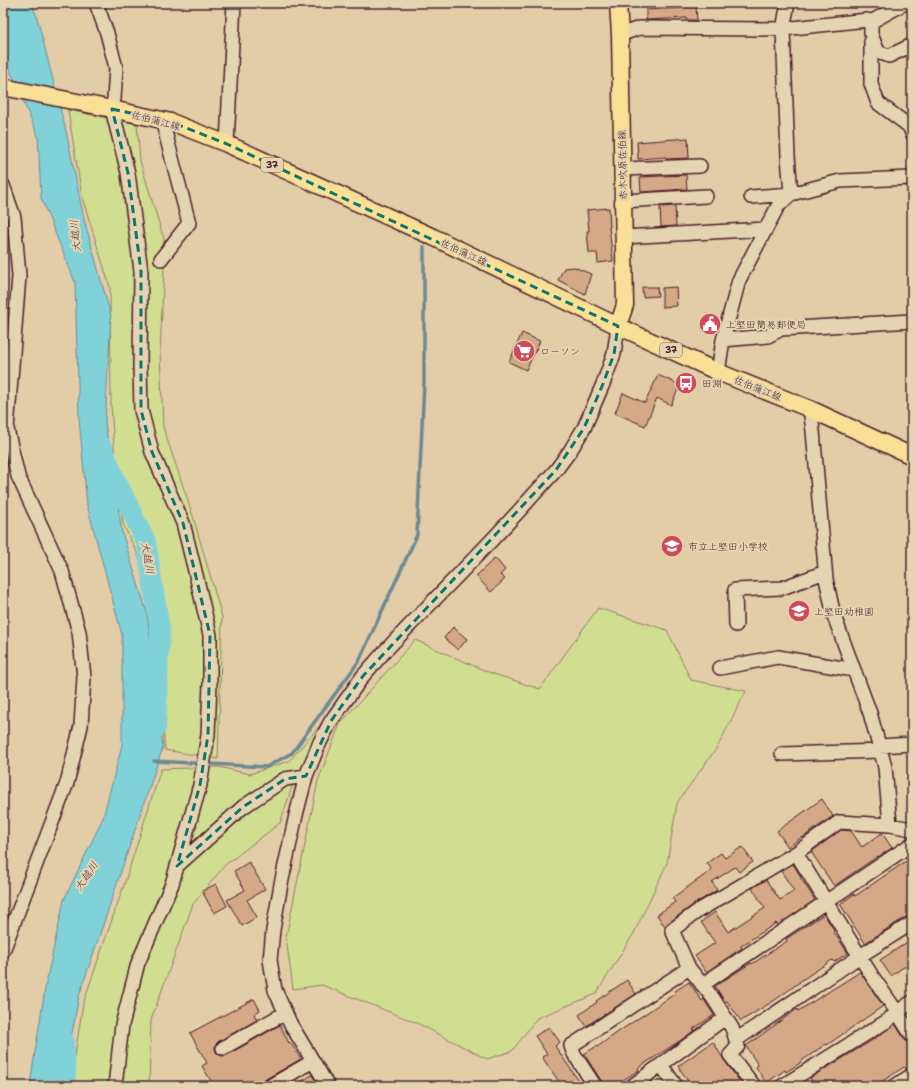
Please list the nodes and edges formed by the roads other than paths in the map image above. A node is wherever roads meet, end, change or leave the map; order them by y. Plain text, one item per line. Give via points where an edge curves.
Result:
1 (96, 3) edge
2 (234, 3) edge
3 (618, 3) edge
4 (788, 3) edge
5 (905, 3) edge
6 (870, 28) junction
7 (783, 29) junction
8 (620, 35) junction
9 (912, 46) edge
10 (6, 88) edge
11 (112, 109) junction
12 (162, 120) junction
13 (912, 133) edge
14 (228, 144) junction
15 (700, 166) dead end
16 (622, 169) junction
17 (912, 178) edge
18 (3, 184) edge
19 (791, 194) junction
20 (706, 196) dead end
21 (751, 197) dead end
22 (623, 201) junction
23 (766, 229) junction
24 (624, 237) junction
25 (161, 259) dead end
26 (912, 321) edge
27 (618, 326) junction
28 (723, 340) junction
29 (718, 372) junction
30 (810, 409) junction
31 (912, 456) edge
32 (825, 572) junction
33 (736, 625) dead end
34 (720, 668) dead end
35 (854, 670) junction
36 (912, 744) edge
37 (880, 748) junction
38 (782, 754) dead end
39 (306, 776) junction
40 (890, 825) junction
41 (912, 829) edge
42 (912, 844) edge
43 (796, 853) junction
44 (177, 866) junction
45 (826, 902) junction
46 (912, 923) edge
47 (3, 951) edge
48 (860, 956) junction
49 (689, 968) junction
50 (702, 985) junction
51 (912, 1002) edge
52 (897, 1012) junction
53 (285, 1013) junction
54 (725, 1018) junction
55 (912, 1036) edge
56 (736, 1040) junction
57 (223, 1048) dead end
58 (313, 1061) junction
59 (660, 1065) junction
60 (912, 1075) edge
61 (115, 1086) edge
62 (270, 1086) edge
63 (328, 1086) edge
64 (595, 1086) edge
65 (632, 1086) edge
66 (676, 1086) edge
67 (754, 1086) edge
68 (782, 1086) edge
69 (895, 1086) edge

1 - 11 street via 108,33 116,68
2 - 14 street
3 - 8 main road, 赤木吹原佐伯線
4 - 7 street
5 - 6 street
6 - 7 street via 867,20
6 - 9 street via 878,52 889,56
6 - 13 street via 871,84 878,102 909,126
7 - 8 street via 639,28
7 - 19 street
8 - 16 main road, 赤木吹原佐伯線
10 - 11 main road, 佐伯蒲江線 / 37
11 - 12 main road, 佐伯蒲江線 / 37
11 - 44 street via 128,173 141,271 141,410 152,452 183,523 210,635 208,735 200,785
12 - 14 main road, 佐伯蒲江線 / 37
12 - 25 street via 189,223
14 - 27 main road, 佐伯蒲江線 / 37 via 430,236
15 - 16 street
16 - 22 main road, 赤木吹原佐伯線
17 - 19 street via 840,181
18 - 47 street via 14,217 19,276 7,429 18,476 62,571 79,632 84,677 81,726 67,783
19 - 21 street
19 - 23 street via 778,206
20 - 22 street
22 - 24 main road, 赤木吹原佐伯線
23 - 24 street
23 - 28 street via 739,280
24 - 27 main road, 赤木吹原佐伯線 via 625,305
26 - 28 street via 782,329 768,336
27 - 29 main road, 佐伯蒲江線 / 37
27 - 39 street via 614,354 603,384 584,428 570,451 556,470 489,543 363,676 331,721
28 - 29 street
29 - 30 main road, 佐伯蒲江線 / 37
30 - 31 main road, 佐伯蒲江線 / 37
30 - 32 street
32 - 33 street via 782,588 735,590
32 - 35 street via 834,616
34 - 35 street via 778,656
35 - 37 street
36 - 37 street
37 - 38 street
37 - 40 street via 885,766
39 - 44 street via 285,779 243,807
39 - 53 street via 272,930 270,960 275,990
40 - 41 street
40 - 43 street via 839,822
42 - 45 street
43 - 45 street
43 - 49 street via 698,910 672,930
44 - 61 street via 172,884 138,963 122,1025
45 - 48 street
45 - 50 street
46 - 48 street
48 - 52 street
48 - 56 street
49 - 50 street
49 - 64 street via 571,1046
50 - 54 street
51 - 52 street
52 - 55 street
52 - 68 street via 887,1021
53 - 57 street
53 - 58 street
54 - 56 street
54 - 59 street
56 - 67 street via 738,1046 730,1055
58 - 62 street
58 - 63 street
59 - 65 street
59 - 66 street
60 - 69 street

